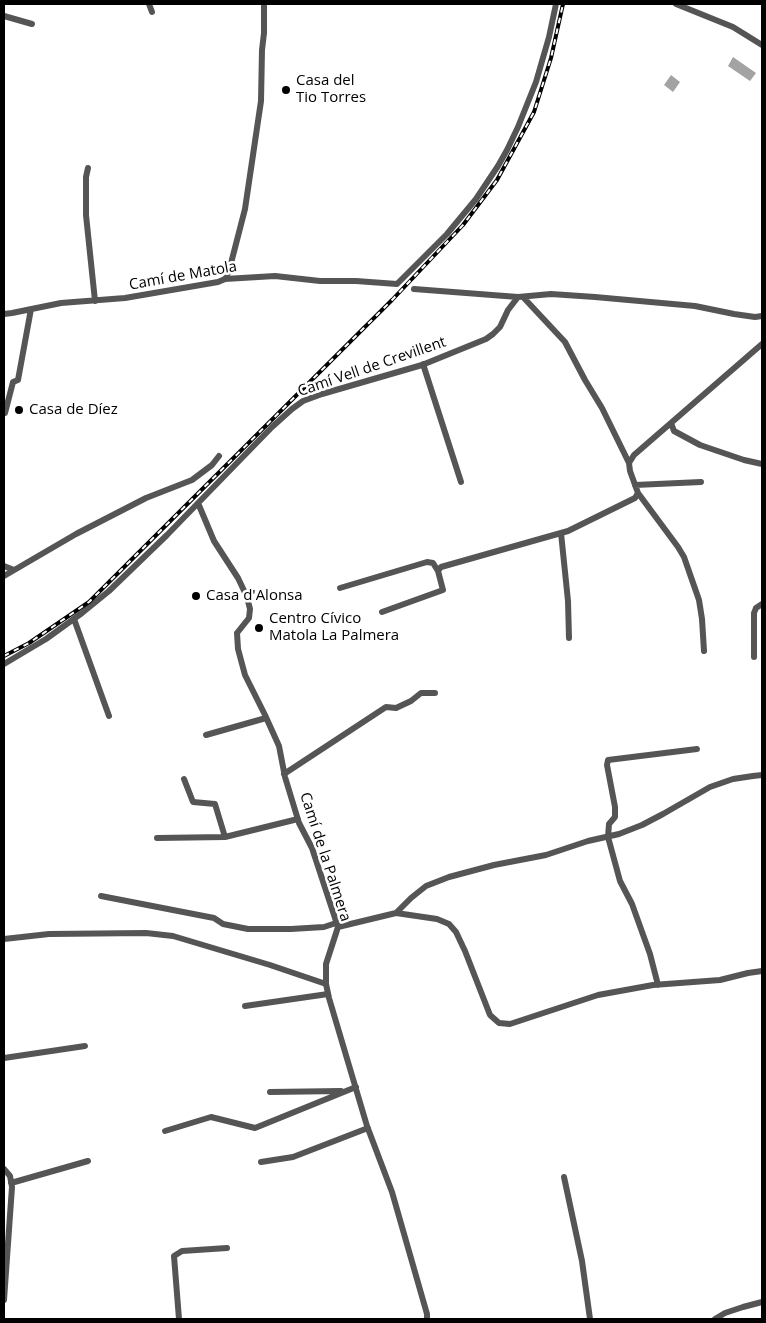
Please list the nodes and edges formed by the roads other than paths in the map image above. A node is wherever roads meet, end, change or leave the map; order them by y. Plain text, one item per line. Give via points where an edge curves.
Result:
1 (149, 4) edge
2 (264, 4) edge
3 (556, 4) edge
4 (676, 4) edge
5 (152, 12) dead end
6 (4, 16) edge
7 (32, 24) dead end
8 (762, 44) edge
9 (88, 168) dead end
10 (225, 279) junction
11 (414, 289) dead end
12 (520, 297) junction
13 (95, 300) junction
14 (31, 309) junction
15 (4, 314) edge
16 (762, 316) edge
17 (762, 344) edge
18 (424, 364) junction
19 (5, 414) edge
20 (672, 423) junction
21 (219, 456) dead end
22 (629, 463) junction
23 (762, 464) edge
24 (460, 482) dead end
25 (702, 482) dead end
26 (635, 485) junction
27 (638, 493) junction
28 (198, 503) junction
29 (561, 533) junction
30 (4, 566) edge
31 (14, 570) junction
32 (438, 571) junction
33 (4, 576) edge
34 (340, 588) dead end
35 (762, 604) edge
36 (382, 612) dead end
37 (74, 619) junction
38 (569, 638) dead end
39 (704, 651) dead end
40 (754, 657) dead end
41 (4, 664) edge
42 (435, 693) dead end
43 (109, 716) dead end
44 (266, 718) junction
45 (206, 735) dead end
46 (697, 749) dead end
47 (284, 774) junction
48 (762, 775) edge
49 (184, 779) dead end
50 (298, 819) junction
51 (608, 837) junction
52 (157, 838) dead end
53 (225, 838) junction
54 (102, 896) dead end
55 (396, 914) junction
56 (337, 925) junction
57 (4, 939) edge
58 (762, 971) edge
59 (326, 984) junction
60 (658, 984) junction
61 (328, 994) junction
62 (245, 1006) dead end
63 (85, 1046) dead end
64 (4, 1058) edge
65 (356, 1087) junction
66 (345, 1091) junction
67 (270, 1092) dead end
68 (368, 1128) junction
69 (165, 1131) dead end
70 (88, 1161) dead end
71 (261, 1162) dead end
72 (4, 1169) edge
73 (564, 1177) dead end
74 (11, 1183) junction
75 (226, 1248) dead end
76 (4, 1300) edge
77 (762, 1302) edge
78 (179, 1319) edge
79 (427, 1319) edge
80 (590, 1319) edge
81 (715, 1319) edge

1 - 5 street
2 - 10 street via 261,100 245,209
3 - 10 street, Camí de Matola via 536,82 507,150 476,199 447,234 397,284 275,276
4 - 8 street via 733,26
6 - 7 street
9 - 13 street via 86,215
10 - 13 street, Camí de Matola via 125,298
11 - 12 street
12 - 16 street via 551,294 662,302
12 - 18 street, Camí Vell de Crevillent via 493,334
12 - 22 street via 565,342
13 - 14 street, Camí de Matola via 61,302
14 - 15 street, Camí de Matola
14 - 19 street via 18,380 13,382
17 - 20 street
18 - 24 street
18 - 28 street, Camí Vell de Crevillent via 303,401 272,427
20 - 22 street
20 - 23 street via 674,431 700,445
21 - 31 street via 192,480 112,515
22 - 26 street
25 - 26 street
26 - 27 street
27 - 29 street via 635,498
27 - 39 street via 684,558 699,600
28 - 37 street, Camí Vell de Crevillent via 109,591
28 - 44 street, Camí de la Palmera via 214,541 247,597 250,609 248,618 237,633 238,649 245,675
29 - 32 street via 441,567
29 - 38 street
30 - 31 street
31 - 33 street
32 - 34 street via 434,563 427,562
32 - 36 street via 443,590
35 - 40 street via 754,613
37 - 41 street, Camí Vell de Crevillent
37 - 43 street
42 - 47 street via 421,693 396,708 386,707
44 - 45 street
44 - 47 street, Camí de la Palmera via 279,746
46 - 51 street via 608,760 615,807
47 - 50 street, Camí de la Palmera
48 - 51 street via 732,779 710,787 642,825
49 - 53 street via 193,802 215,804
50 - 53 street
50 - 56 street, Camí de la Palmera via 312,848
51 - 55 street via 450,877 426,886
51 - 60 street via 620,881 632,904
52 - 53 street
54 - 56 street via 214,918 223,924 248,929
55 - 56 street
55 - 60 street via 437,919 449,924 465,951 490,1015 499,1023 510,1024 598,995
56 - 59 street, Camí de la Palmera via 326,964
57 - 59 street via 49,934 146,933 173,936
58 - 60 street via 720,980
59 - 61 street, Camí de la Palmera
61 - 62 street
61 - 65 street, Camí de la Palmera
63 - 64 street
65 - 66 street
65 - 68 street, Camí de la Palmera
66 - 67 street
66 - 69 street via 255,1128 211,1117
68 - 71 street via 293,1157
68 - 79 street, Camí de la Palmera via 392,1192
70 - 74 street
72 - 74 street
73 - 80 street via 582,1261
74 - 76 street
75 - 78 street via 182,1251 174,1256
77 - 81 street

